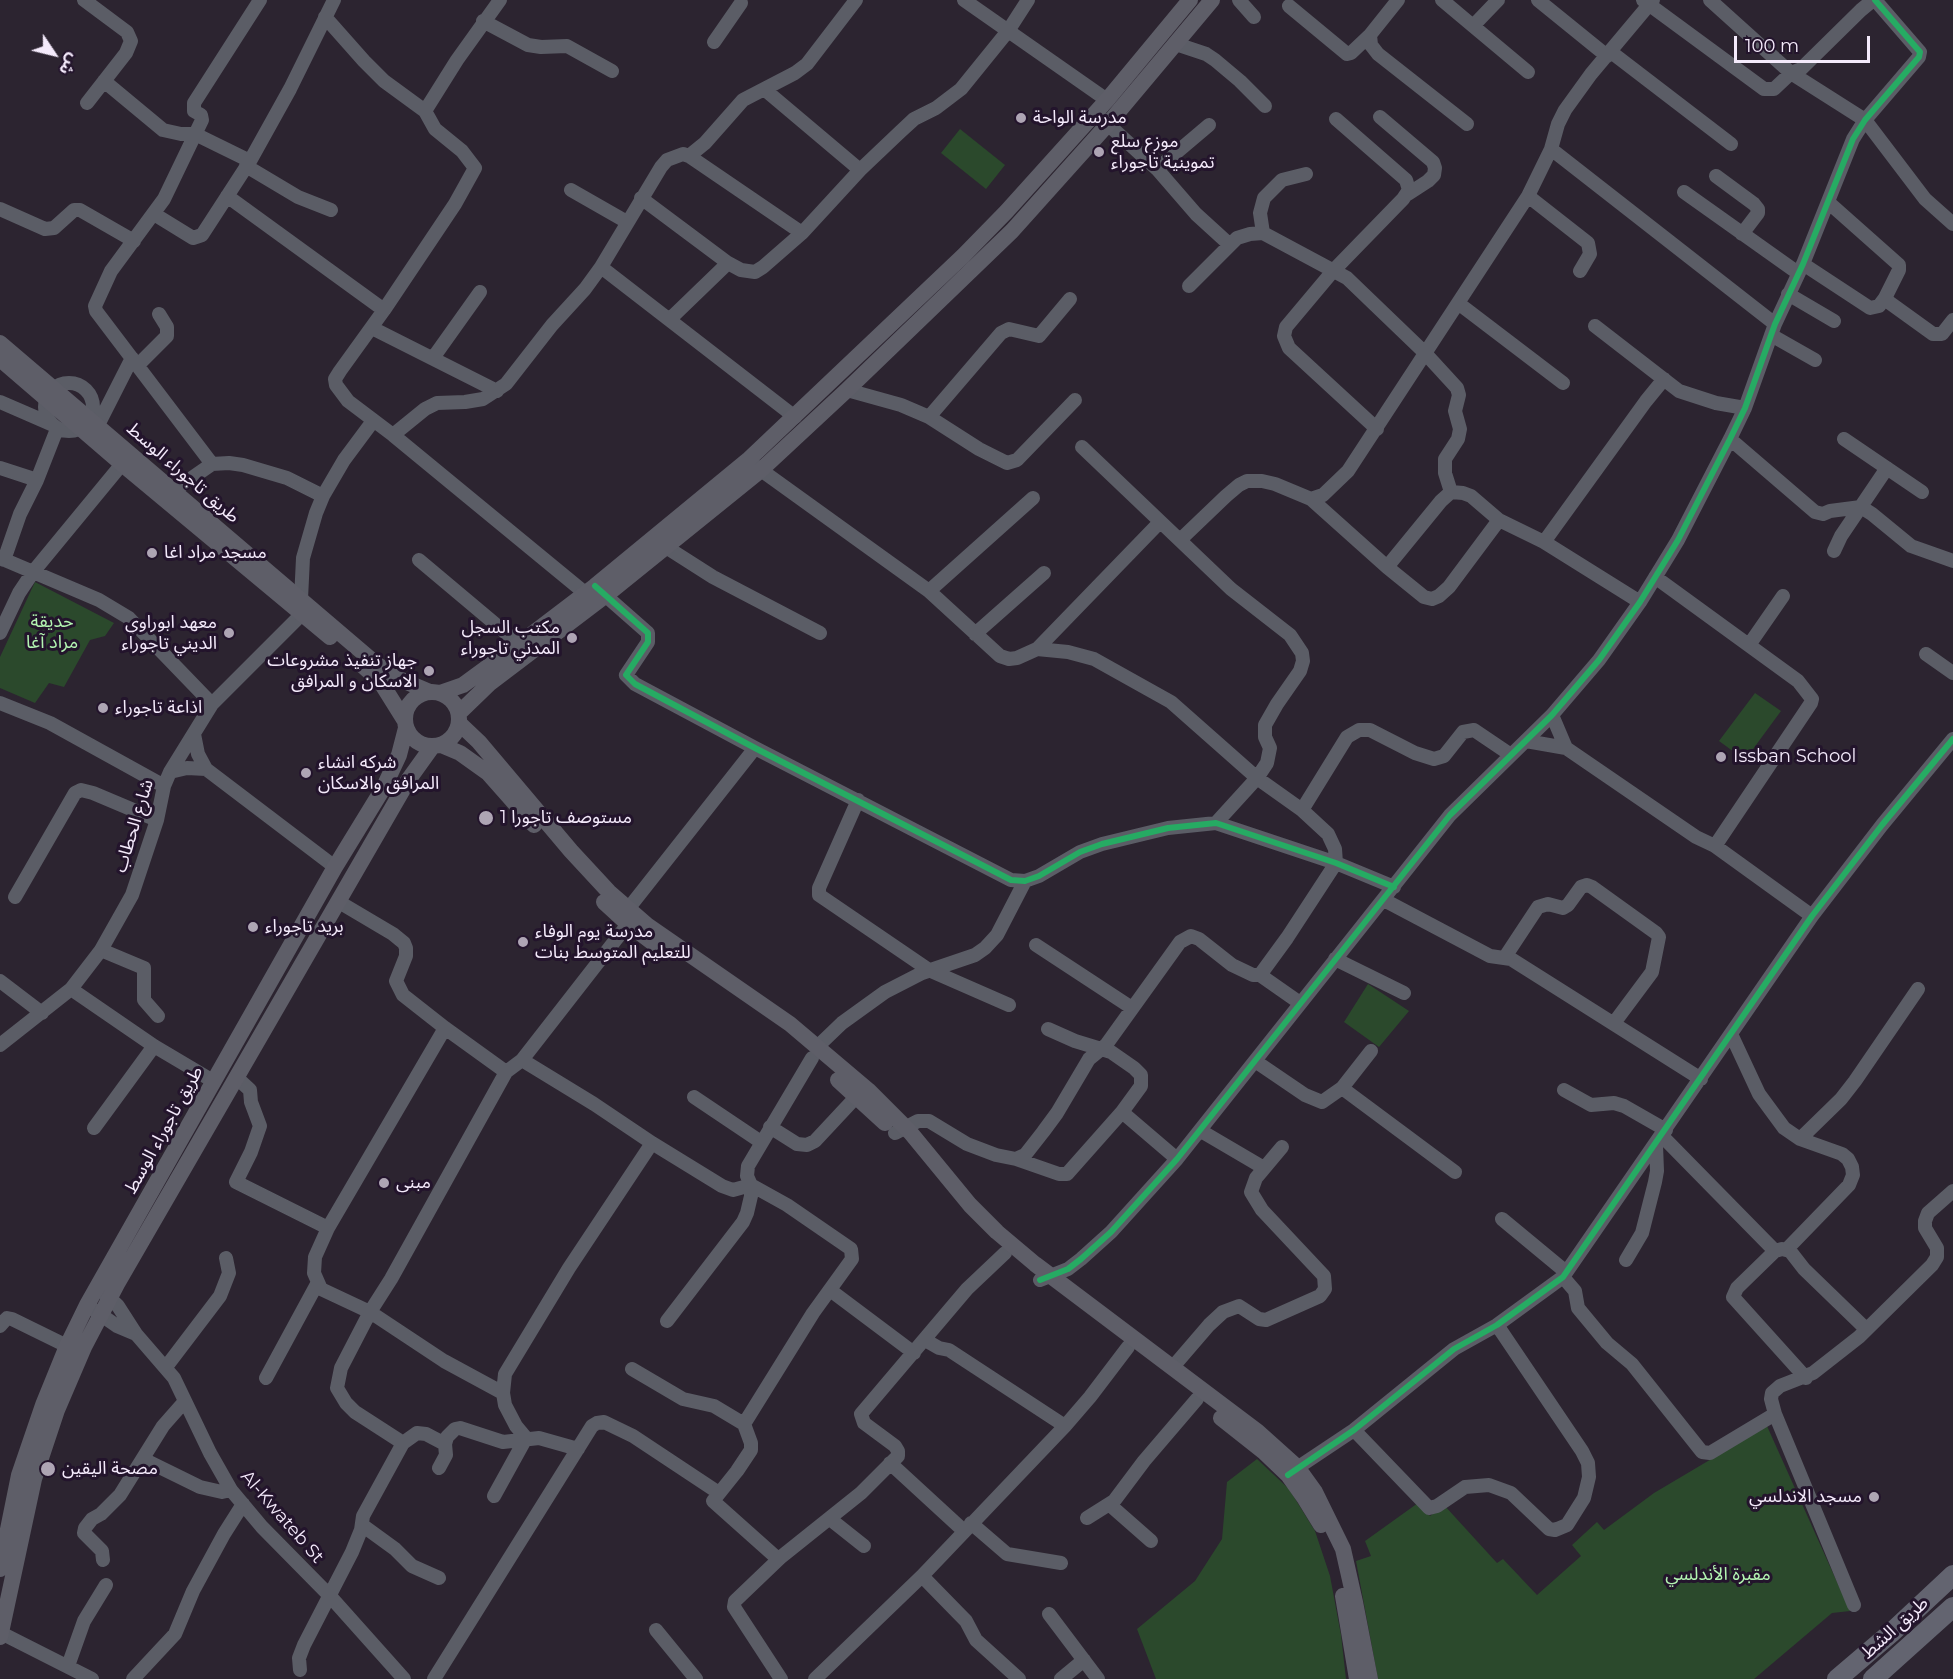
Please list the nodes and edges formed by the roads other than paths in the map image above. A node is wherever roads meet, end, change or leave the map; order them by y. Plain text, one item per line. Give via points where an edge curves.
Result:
1 (84, 0) edge
2 (260, 0) edge
3 (334, 0) edge
4 (501, 0) edge
5 (856, 0) edge
6 (964, 0) edge
7 (1028, 0) edge
8 (1190, 0) edge
9 (1212, 0) edge
10 (1239, 0) edge
11 (1398, 0) edge
12 (1442, 0) edge
13 (1498, 0) edge
14 (1538, 0) edge
15 (1710, 0) edge
16 (1874, 0) edge
17 (743, 1) edge
18 (1648, 1) edge
19 (1289, 6) dead end
20 (1887, 6) edge
21 (325, 17) junction
22 (1254, 17) dead end
23 (483, 21) junction
24 (1473, 26) junction
25 (1008, 31) junction
26 (1370, 35) junction
27 (714, 42) dead end
28 (1176, 44) junction
29 (1609, 54) junction
30 (612, 71) dead end
31 (1528, 72) dead end
32 (1791, 73) junction
33 (104, 81) junction
34 (764, 89) junction
35 (87, 103) dead end
36 (1101, 106) junction
37 (1265, 106) dead end
38 (425, 111) junction
39 (1380, 117) dead end
40 (1336, 119) dead end
41 (1865, 120) junction
42 (1108, 124) junction
43 (1467, 124) dead end
44 (1209, 125) dead end
45 (195, 134) junction
46 (1731, 144) dead end
47 (1551, 149) junction
48 (689, 156) junction
49 (248, 164) junction
50 (860, 170) junction
51 (1157, 170) junction
52 (1306, 174) dead end
53 (1716, 176) dead end
54 (571, 190) dead end
55 (1684, 192) dead end
56 (1408, 194) junction
57 (227, 196) junction
58 (1528, 196) junction
59 (641, 198) junction
60 (1828, 202) junction
61 (0, 209) edge
62 (331, 210) dead end
63 (154, 214) junction
64 (627, 222) junction
65 (1953, 224) edge
66 (802, 233) junction
67 (1263, 233) junction
68 (1742, 234) junction
69 (134, 241) junction
70 (1230, 245) junction
71 (729, 263) junction
72 (601, 267) junction
73 (1800, 269) junction
74 (1334, 271) junction
75 (1580, 271) dead end
76 (1190, 286) dead end
77 (480, 292) dead end
78 (1788, 294) junction
79 (1885, 298) junction
80 (1070, 299) dead end
81 (1458, 303) junction
82 (384, 310) junction
83 (159, 314) dead end
84 (670, 319) junction
85 (1953, 320) edge
86 (1834, 321) dead end
87 (1595, 326) dead end
88 (372, 328) junction
89 (1773, 329) junction
90 (0, 343) edge
91 (1424, 352) junction
92 (433, 358) junction
93 (0, 359) edge
94 (1815, 360) dead end
95 (135, 362) junction
96 (1665, 380) junction
97 (1563, 383) dead end
98 (847, 390) junction
99 (497, 391) junction
100 (50, 394) junction
101 (1075, 400) dead end
102 (0, 402) edge
103 (1745, 408) junction
104 (795, 417) junction
105 (929, 417) junction
106 (373, 421) junction
107 (90, 424) junction
108 (54, 426) junction
109 (1377, 429) junction
110 (393, 435) junction
111 (1731, 439) junction
112 (1844, 439) dead end
113 (1082, 447) dead end
114 (122, 464) junction
115 (212, 464) junction
116 (754, 465) junction
117 (0, 468) edge
118 (1887, 468) junction
119 (37, 480) junction
120 (172, 491) junction
121 (1451, 492) junction
122 (1922, 492) dead end
123 (323, 496) junction
124 (1033, 498) dead end
125 (1311, 499) junction
126 (1861, 507) junction
127 (1499, 520) junction
128 (1160, 522) junction
129 (1180, 540) junction
130 (1544, 542) junction
131 (666, 547) junction
132 (1834, 551) dead end
133 (2, 559) edge
134 (419, 560) dead end
135 (1953, 561) edge
136 (1387, 567) junction
137 (33, 572) junction
138 (1044, 573) dead end
139 (1655, 577) junction
140 (929, 591) junction
141 (595, 592) junction
142 (1783, 596) dead end
143 (1640, 602) junction
144 (302, 607) junction
145 (0, 633) edge
146 (820, 633) dead end
147 (975, 634) junction
148 (519, 644) junction
149 (1749, 645) junction
150 (1037, 649) junction
151 (1926, 654) dead end
152 (1953, 673) edge
153 (435, 692) junction
154 (0, 703) edge
155 (212, 704) junction
156 (1552, 715) junction
157 (459, 718) junction
158 (406, 724) junction
159 (194, 734) junction
160 (1953, 740) edge
161 (1526, 741) junction
162 (436, 746) junction
163 (755, 748) junction
164 (1566, 748) junction
165 (1511, 755) junction
166 (206, 769) junction
167 (170, 772) junction
168 (1257, 778) junction
169 (164, 786) junction
170 (858, 800) junction
171 (1302, 810) junction
172 (531, 813) junction
173 (157, 820) junction
174 (1216, 823) junction
175 (1715, 846) junction
176 (1336, 863) junction
177 (335, 867) junction
178 (1025, 881) junction
179 (1394, 887) junction
180 (15, 897) dead end
181 (1383, 900) junction
182 (339, 902) junction
183 (1812, 916) junction
184 (628, 917) junction
185 (1036, 945) dead end
186 (101, 950) junction
187 (1505, 957) junction
188 (1335, 958) junction
189 (930, 970) junction
190 (1260, 975) junction
191 (0, 981) edge
192 (71, 989) junction
193 (1918, 989) dead end
194 (1404, 993) dead end
195 (1300, 1003) junction
196 (1009, 1005) dead end
197 (1132, 1008) junction
198 (42, 1012) junction
199 (158, 1016) dead end
200 (1614, 1023) junction
201 (444, 1028) junction
202 (1048, 1029) dead end
203 (1731, 1034) junction
204 (0, 1045) edge
205 (154, 1046) junction
206 (1102, 1049) junction
207 (1371, 1051) dead end
208 (815, 1053) junction
209 (522, 1060) junction
210 (1255, 1061) junction
211 (506, 1072) junction
212 (236, 1077) junction
213 (1701, 1079) junction
214 (213, 1081) junction
215 (1342, 1088) junction
216 (1564, 1090) dead end
217 (857, 1096) junction
218 (694, 1097) dead end
219 (1122, 1112) junction
220 (770, 1127) junction
221 (94, 1128) dead end
222 (900, 1130) junction
223 (1201, 1131) junction
224 (1661, 1137) junction
225 (1800, 1139) junction
226 (761, 1142) junction
227 (652, 1143) junction
228 (1282, 1147) dead end
229 (1016, 1159) junction
230 (1178, 1159) junction
231 (1264, 1168) junction
232 (1455, 1172) dead end
233 (751, 1185) junction
234 (1953, 1191) edge
235 (1502, 1220) dead end
236 (328, 1228) junction
237 (1781, 1250) junction
238 (1005, 1252) junction
239 (226, 1258) dead end
240 (1626, 1260) dead end
241 (1565, 1275) junction
242 (1046, 1278) junction
243 (317, 1284) junction
244 (830, 1290) junction
245 (103, 1292) junction
246 (93, 1310) junction
247 (370, 1312) junction
248 (667, 1321) dead end
249 (1497, 1325) junction
250 (0, 1326) edge
251 (1866, 1329) junction
252 (136, 1334) junction
253 (925, 1340) junction
254 (67, 1346) junction
255 (1128, 1347) junction
256 (914, 1353) junction
257 (166, 1367) junction
258 (1172, 1368) junction
259 (632, 1369) dead end
260 (1806, 1377) junction
261 (266, 1378) dead end
262 (502, 1393) junction
263 (1197, 1400) junction
264 (185, 1401) junction
265 (1775, 1413) junction
266 (744, 1425) junction
267 (1065, 1426) junction
268 (1354, 1430) junction
269 (526, 1438) junction
270 (403, 1443) junction
271 (445, 1444) junction
272 (578, 1449) junction
273 (143, 1459) junction
274 (890, 1463) junction
275 (439, 1468) dead end
276 (1292, 1471) junction
277 (231, 1490) junction
278 (719, 1493) junction
279 (494, 1496) dead end
280 (243, 1504) junction
281 (1110, 1505) junction
282 (1087, 1518) dead end
283 (830, 1519) junction
284 (362, 1525) junction
285 (967, 1527) junction
286 (1151, 1541) dead end
287 (864, 1546) dead end
288 (778, 1559) junction
289 (103, 1560) dead end
290 (1061, 1563) dead end
291 (0, 1569) edge
292 (1953, 1575) edge
293 (922, 1576) junction
294 (439, 1578) dead end
295 (106, 1585) dead end
296 (329, 1595) junction
297 (1349, 1601) junction
298 (1854, 1605) dead end
299 (1953, 1606) edge
300 (1049, 1614) dead end
301 (656, 1630) dead end
302 (6, 1632) edge
303 (1084, 1660) junction
304 (68, 1666) junction
305 (300, 1670) dead end
306 (92, 1679) edge
307 (133, 1679) edge
308 (405, 1679) edge
309 (434, 1679) edge
310 (696, 1679) edge
311 (781, 1679) edge
312 (815, 1679) edge
313 (1018, 1679) edge
314 (1060, 1679) edge
315 (1098, 1679) edge
316 (1357, 1679) edge
317 (1370, 1679) edge
318 (1837, 1679) edge
319 (1873, 1679) edge

1 - 33 street via 130,37 126,53
2 - 45 street via 194,103 194,111 202,120
3 - 21 street
4 - 23 street
5 - 34 street via 807,64
6 - 25 street
7 - 25 street
8 - 36 main road
9 - 28 main road
10 - 22 street
11 - 26 street
12 - 24 street
13 - 24 street
14 - 29 street
15 - 32 street
16 - 20 street
16 - 32 street via 1801,69
17 - 27 street
18 - 29 street
18 - 32 street via 1764,89 1774,89
19 - 26 street via 1347,54
20 - 41 street via 1920,57
21 - 38 street via 384,81
21 - 49 street
23 - 30 street via 528,45 567,46
23 - 38 street
24 - 31 street
25 - 36 street
25 - 50 street via 961,89 914,119
26 - 43 street via 1378,54
28 - 37 street via 1215,60
28 - 42 main road
29 - 46 street
29 - 47 street via 1565,110
32 - 41 street
33 - 35 street
33 - 45 street via 163,130
34 - 48 street via 743,100
34 - 50 street
36 - 42 street
36 - 104 main road via 977,242
38 - 82 street via 435,129 462,151 475,168
39 - 56 street via 1436,168 1428,182
40 - 56 street via 1406,180
41 - 60 street via 1853,139
41 - 65 street via 1925,199
42 - 51 street
42 - 98 main road via 1012,231
44 - 51 street
45 - 49 street
45 - 63 street
47 - 58 street
47 - 89 street
48 - 59 street via 683,154 667,160
48 - 66 street
49 - 57 street
49 - 62 street via 298,197
50 - 66 street
51 - 70 street
52 - 67 street via 1282,180 1264,198 1260,213
53 - 68 street via 1758,209
54 - 64 street
55 - 68 street
56 - 74 street
57 - 63 street via 197,238
57 - 82 street
58 - 75 street via 1588,243 1590,254
58 - 81 street
59 - 64 street
59 - 71 street
60 - 73 street
60 - 79 street via 1899,265
61 - 69 street via 45,230 80,210
63 - 69 street
64 - 72 street
66 - 71 street via 755,272
67 - 70 street via 1243,234
67 - 74 street
68 - 73 street
69 - 95 street via 111,271 94,306
70 - 76 street
71 - 84 street
72 - 84 street
72 - 99 street
73 - 78 street
73 - 79 street via 1870,308 1879,306
74 - 91 street via 1347,278
74 - 109 street via 1286,327 1284,336 1289,348
77 - 92 street
78 - 86 street
78 - 89 street
79 - 85 street via 1933,334 1942,334
80 - 105 street via 1039,336 1009,329 1001,333
81 - 91 street
81 - 97 street
82 - 88 street
83 - 95 street via 168,327 167,336
84 - 104 street
87 - 96 street
88 - 92 street
88 - 106 street via 335,379 339,392
89 - 94 street
89 - 103 street
90 - 100 main road, طريق تاجوراء الوسط
91 - 109 street
91 - 121 street via 1453,381 1460,395 1455,411 1460,429 1458,439 1445,459
92 - 99 street
93 - 100 main road, طريق تاجوراء الوسط
95 - 107 street
95 - 115 street
96 - 103 street via 1694,397
96 - 130 street
98 - 105 street
98 - 116 main road
99 - 110 street via 474,401 437,403
100 - 107 main road, طريق تاجوراء الوسط
100 - 107 street via 70,383 85,389 93,403
100 - 108 street via 47,417
101 - 105 street via 1017,460 1007,463
102 - 108 street
103 - 111 street
104 - 116 main road
106 - 110 street
106 - 123 street
107 - 108 street via 65,432
107 - 114 main road, طريق تاجوراء الوسط
107 - 120 main road, طريق تاجوراء الوسط
108 - 119 street
109 - 125 street via 1336,484
110 - 141 street
111 - 126 street via 1815,512
111 - 139 street
112 - 118 street
113 - 128 street
114 - 137 street
114 - 144 main road, طريق تاجوراء الوسط
115 - 120 street
115 - 123 street via 251,467 287,478
116 - 131 main road
116 - 140 street
116 - 141 main road
117 - 119 street
118 - 122 street
118 - 126 street
119 - 133 street
120 - 144 main road, طريق تاجوراء الوسط
121 - 127 street via 1471,496
121 - 136 street
123 - 144 street via 303,558
124 - 140 street
125 - 129 street via 1275,484 1247,481
125 - 136 street
126 - 132 street
126 - 135 street via 1911,546
127 - 130 street
127 - 136 street via 1439,597 1424,597
128 - 129 street
128 - 150 street
129 - 168 street via 1231,589 1290,635 1302,653 1300,671 1264,725 1270,748 1267,763
130 - 143 street
131 - 141 main road
131 - 146 street via 713,577
133 - 137 street
134 - 148 street
137 - 145 street
137 - 155 street via 99,600 129,618
138 - 147 street
139 - 143 street
139 - 149 street
140 - 147 street
141 - 148 main road
141 - 157 main road via 489,684
141 - 163 street via 648,633 648,642 628,670 628,678
142 - 149 street
143 - 156 street via 1599,660
144 - 153 main road, طريق تاجوراء الوسط via 387,672
144 - 155 street, شارع الحطاب
144 - 158 main road, طريق تاجوراء الوسط via 380,681
147 - 150 street via 1000,656 1023,656
148 - 153 main road via 469,681
149 - 175 street via 1798,681 1811,696 1811,703
150 - 168 street via 1094,659 1171,702
151 - 152 street
153 - 157 main road via 455,704
153 - 158 main road via 414,698 406,713
154 - 169 street via 50,723
155 - 159 street, شارع الحطاب
156 - 161 street
156 - 164 street
157 - 162 main road via 453,737
157 - 172 main road
158 - 162 main road via 416,741
158 - 177 main road, طريق تاجوراء الوسط via 394,767
159 - 166 street
159 - 167 street, شارع الحطاب
160 - 183 street
161 - 164 street
161 - 165 street
162 - 172 main road via 459,753 488,773
162 - 182 main road via 409,779
163 - 170 street
163 - 184 street
164 - 175 street
165 - 171 street via 1474,730 1463,732 1444,756 1434,759 1370,730 1359,730 1347,737
165 - 179 street via 1450,815
166 - 167 street
166 - 177 street
167 - 169 street, شارع الحطاب
168 - 171 street
168 - 174 street
169 - 173 street, شارع الحطاب
170 - 178 street via 997,874
170 - 189 street via 819,895
171 - 176 street via 1331,839
172 - 184 main road via 609,892
173 - 180 street via 87,791 75,793
173 - 186 street, شارع الحطاب via 132,895
174 - 176 street
174 - 178 street via 1168,828 1102,844
175 - 183 street
176 - 179 street
176 - 190 street
177 - 214 main road, طريق تاجوراء الوسط
178 - 189 street via 997,935 985,948
179 - 181 street
181 - 187 street via 1490,956
181 - 188 street
182 - 201 street via 404,943 406,956 396,977 399,990
182 - 212 main road
183 - 203 street
184 - 208 main road via 647,925 790,1024
184 - 209 street
185 - 197 street
186 - 192 street, شارع الحطاب
186 - 199 street via 144,968 144,1000
187 - 200 street
187 - 200 street via 1538,907 1548,904 1563,908 1581,887 1592,887 1659,937 1652,972
188 - 194 street
188 - 195 street
189 - 196 street
189 - 208 street via 885,992 842,1023
190 - 195 street
190 - 197 street via 1232,965 1191,936 1180,942
191 - 198 street
192 - 198 street, شارع الحطاب
192 - 205 street
193 - 225 street via 1856,1082
195 - 210 street
197 - 206 street
198 - 204 street, شارع الحطاب
200 - 213 street
201 - 211 street
201 - 236 street
202 - 206 street
203 - 213 street
203 - 225 street via 1759,1094 1784,1128
205 - 214 street
205 - 221 street
206 - 219 street via 1141,1075 1141,1086
206 - 229 street via 1083,1066 1043,1132 1025,1155
207 - 215 street
208 - 217 main road
208 - 220 street
208 - 222 main road via 868,1090
209 - 211 street
209 - 227 street
210 - 215 street via 1319,1101 1326,1101
210 - 223 street
211 - 247 street
212 - 236 street via 250,1090 260,1126 236,1182
212 - 245 main road
213 - 224 street
214 - 245 main road, طريق تاجوراء الوسط
215 - 232 street
216 - 224 street via 1591,1105 1624,1106
217 - 220 street via 807,1145 797,1144
217 - 222 main road
218 - 226 street
219 - 229 street via 1067,1174
219 - 230 street
220 - 226 street
222 - 229 street via 918,1121 929,1121 967,1144
222 - 238 main road via 978,1227
222 - 242 main road via 996,1232
223 - 230 street
223 - 231 street
224 - 237 street
224 - 240 street via 1642,1233
224 - 241 street
225 - 237 street via 1845,1156 1853,1175 1846,1189
226 - 233 street via 748,1166
227 - 233 street via 730,1189
227 - 262 street via 511,1362
228 - 231 street
230 - 242 street via 1103,1239 1074,1264
231 - 258 street via 1253,1184 1253,1198 1324,1275 1325,1289 1320,1296 1266,1320 1239,1306 1223,1312
233 - 244 street via 851,1249 852,1259
233 - 248 street via 750,1204 743,1222
234 - 251 street via 1928,1213 1925,1221 1937,1248 1932,1265
235 - 241 street
236 - 243 street via 315,1257
237 - 251 street via 1793,1254
237 - 260 street via 1737,1288 1733,1297
238 - 242 main road
238 - 253 street
239 - 257 street via 229,1273 220,1296
241 - 249 street
241 - 265 street via 1575,1291 1578,1308 1607,1343 1632,1364 1702,1452 1710,1453
242 - 255 main road
242 - 258 main road
243 - 247 street
243 - 261 street
244 - 256 street
244 - 266 street
245 - 246 main road, طريق تاجوراء الوسط
245 - 252 street via 125,1314
246 - 252 street
246 - 254 main road, طريق تاجوراء الوسط
246 - 302 main road via 84,1347 34,1479
247 - 262 street via 444,1361
247 - 270 street via 341,1368 337,1388 355,1412
249 - 268 street via 1454,1349
249 - 268 street via 1588,1463 1584,1498 1567,1525 1549,1528 1511,1493 1489,1485 1465,1487 1435,1508 1429,1508
250 - 254 street via 12,1319
251 - 260 street
252 - 257 street, Al-Kwateb St
253 - 256 street
253 - 267 street via 949,1350
254 - 291 main road, طريق تاجوراء الوسط via 19,1475
255 - 263 main road
255 - 267 street
256 - 274 street via 861,1414 864,1423 898,1451
257 - 264 street, Al-Kwateb St
258 - 276 main road via 1258,1432
259 - 266 street via 682,1399 714,1407
260 - 265 street via 1775,1389 1771,1398
262 - 269 street via 508,1412
263 - 276 main road
263 - 281 street
264 - 273 street via 163,1426
264 - 277 street, Al-Kwateb St
265 - 298 street
266 - 278 street via 751,1450
267 - 285 street
268 - 276 street
269 - 271 street via 502,1442 460,1428 451,1432
269 - 272 street
269 - 279 street
270 - 271 street via 417,1433
270 - 284 street via 363,1516
271 - 275 street via 446,1455
272 - 278 street via 592,1426 604,1422 633,1436
272 - 309 street
273 - 277 street via 200,1487
273 - 289 street via 120,1495 85,1528 84,1533 102,1551
274 - 283 street
274 - 285 street
276 - 297 main road via 1315,1492 1343,1549
277 - 280 street, Al-Kwateb St
278 - 288 street via 714,1502
280 - 296 street, Al-Kwateb St
280 - 307 street via 193,1591 175,1634
281 - 282 street
281 - 286 street
283 - 287 street
283 - 288 street
284 - 294 street via 412,1566
284 - 296 street
285 - 290 street via 1007,1554
285 - 293 street
288 - 311 street via 734,1604
292 - 318 highway, طريق الشط
293 - 312 street
293 - 313 street via 966,1621 976,1640
295 - 304 street via 84,1621
296 - 305 street via 304,1645
296 - 308 street, Al-Kwateb St
297 - 316 main road
297 - 317 main road
299 - 319 highway, طريق الشط
300 - 303 street
301 - 310 street
302 - 304 street
303 - 314 street
303 - 315 street
304 - 306 street

